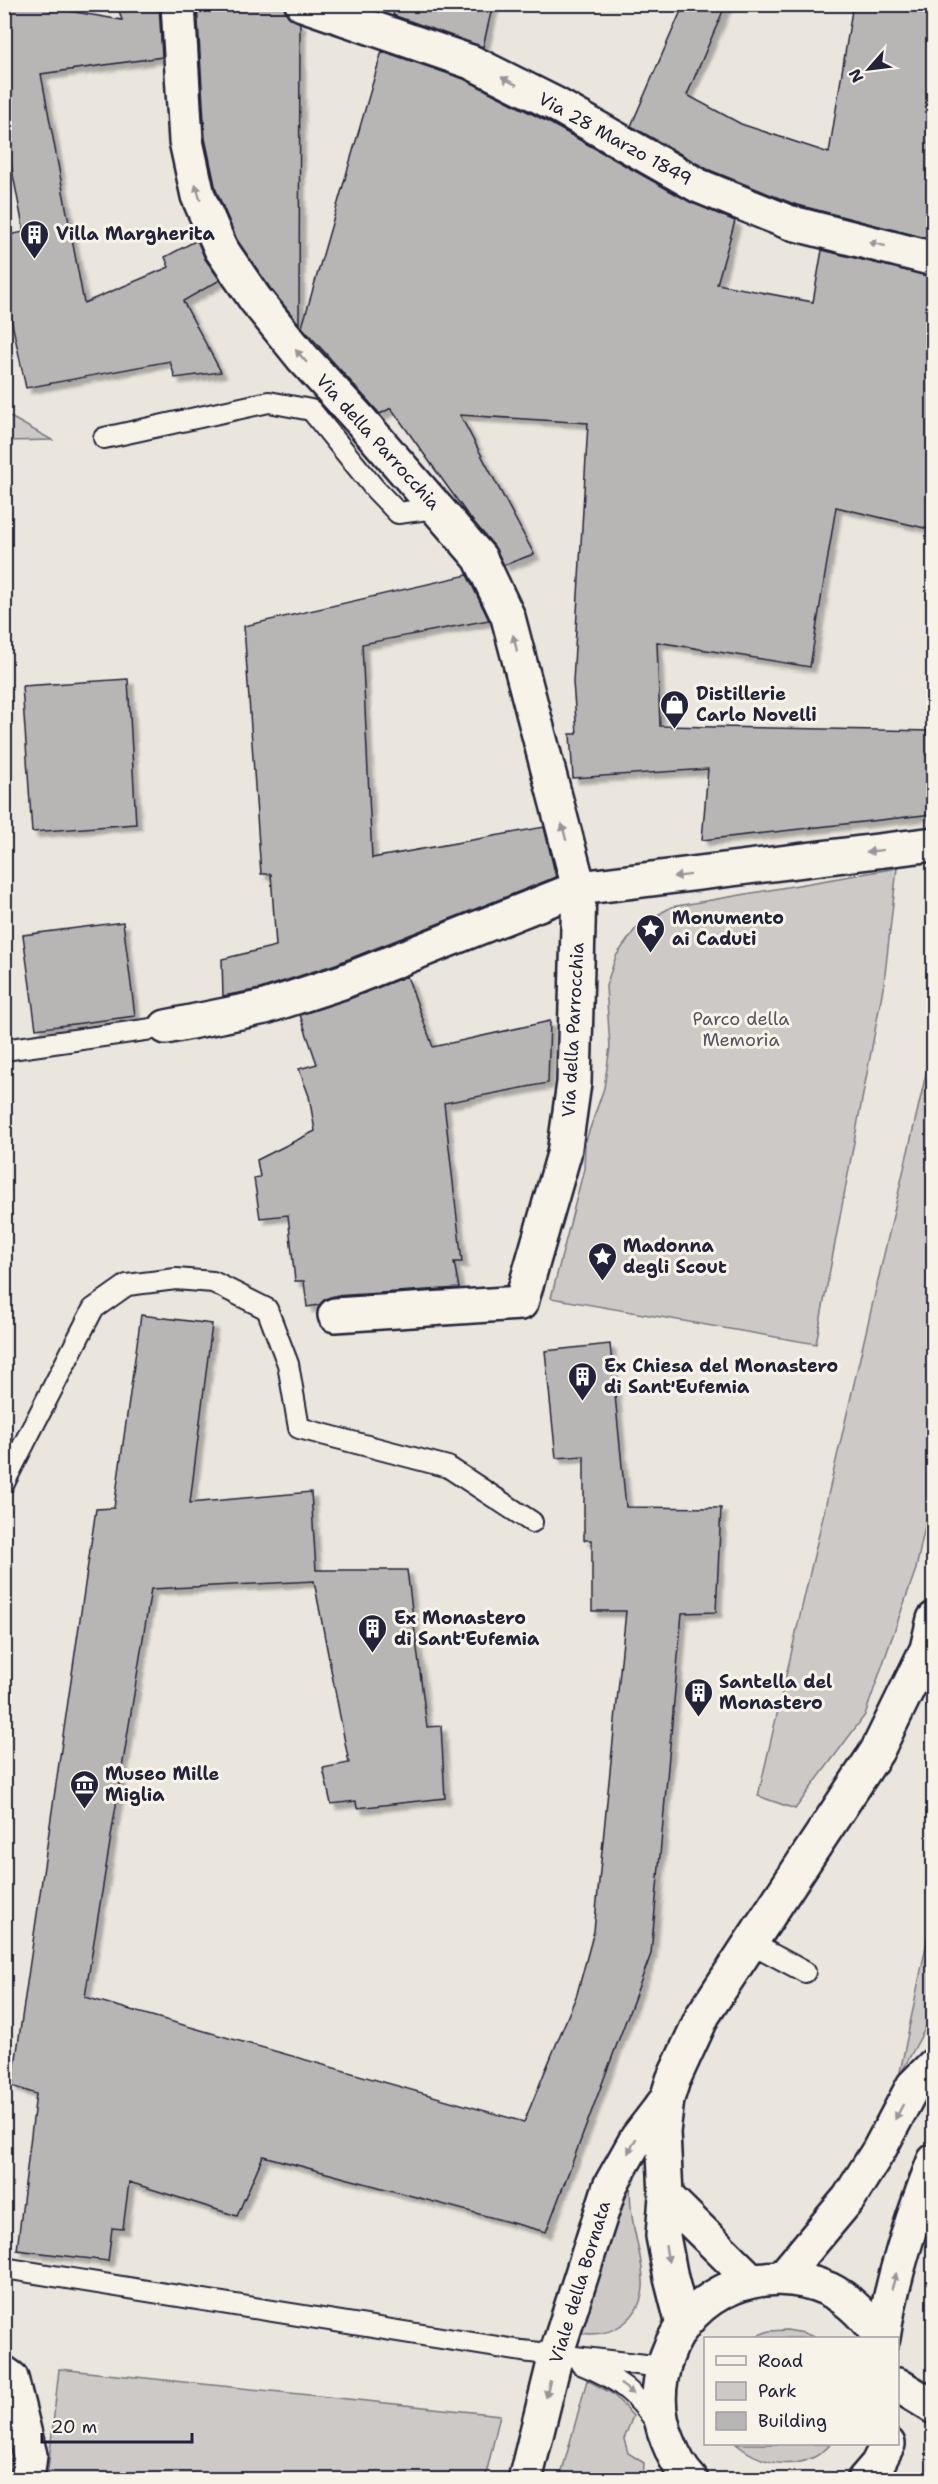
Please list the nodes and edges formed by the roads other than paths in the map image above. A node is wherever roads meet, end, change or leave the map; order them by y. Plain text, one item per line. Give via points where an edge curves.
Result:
1 (178, 4) edge
2 (302, 4) edge
3 (933, 259) edge
4 (104, 438) dead end
5 (436, 508) junction
6 (933, 844) edge
7 (579, 888) junction
8 (166, 1027) joint
9 (4, 1050) edge
10 (335, 1315) dead end
11 (4, 1483) edge
12 (532, 1522) dead end
13 (933, 1619) edge
14 (751, 1943) junction
15 (805, 1972) dead end
16 (933, 2065) edge
17 (667, 2099) junction
18 (933, 2161) edge
19 (666, 2196) junction
20 (4, 2268) edge
21 (766, 2279) junction
22 (683, 2325) junction
23 (881, 2337) edge
24 (882, 2337) edge
25 (556, 2355) junction
26 (663, 2367) junction
27 (4, 2373) edge
28 (899, 2386) edge
29 (933, 2407) edge
30 (887, 2445) edge
31 (675, 2461) edge
32 (27, 2480) edge
33 (525, 2480) edge
34 (864, 2480) edge

5 -> 1 street, Via della Parrocchia via 302,357 220,249 198,196 186,141
3 -> 2 street, Via 28 Marzo 1849 via 788,222 721,195 471,62
4 - 5 lane via 269,402 311,410 398,513
7 -> 5 street, Via della Parrocchia via 508,616 480,558
6 -> 7 street
7 - 8 street via 342,982 265,1007
7 - 10 street, Via della Parrocchia via 574,1083 564,1154 520,1309
8 - 9 lane
11 - 12 lane via 93,1309 127,1285 176,1279 213,1282 267,1309 288,1364 299,1428 448,1467
13 - 14 street, Viale della Bornata via 927,1649 877,1751
14 - 15 lane
14 - 17 street, Viale della Bornata via 703,2015
16 -> 21 street via 913,2086 849,2198
17 - 19 street, Viale della Bornata via 663,2132
17 -> 25 street, Viale della Bornata via 637,2138 610,2186
24 -> 18 street via 904,2243
19 - 21 street
19 -> 22 street, Viale della Bornata via 663,2236
20 - 25 lane
21 - 22 street via 713,2297
21 - 23 street via 806,2282 830,2290 851,2303
22 - 26 street
25 - 26 lane
25 -> 31 lane via 608,2375 638,2397
25 -> 33 street, Viale della Bornata
26 - 31 street via 658,2388
27 - 32 street via 11,2378 30,2455
28 - 29 street
30 - 34 street

